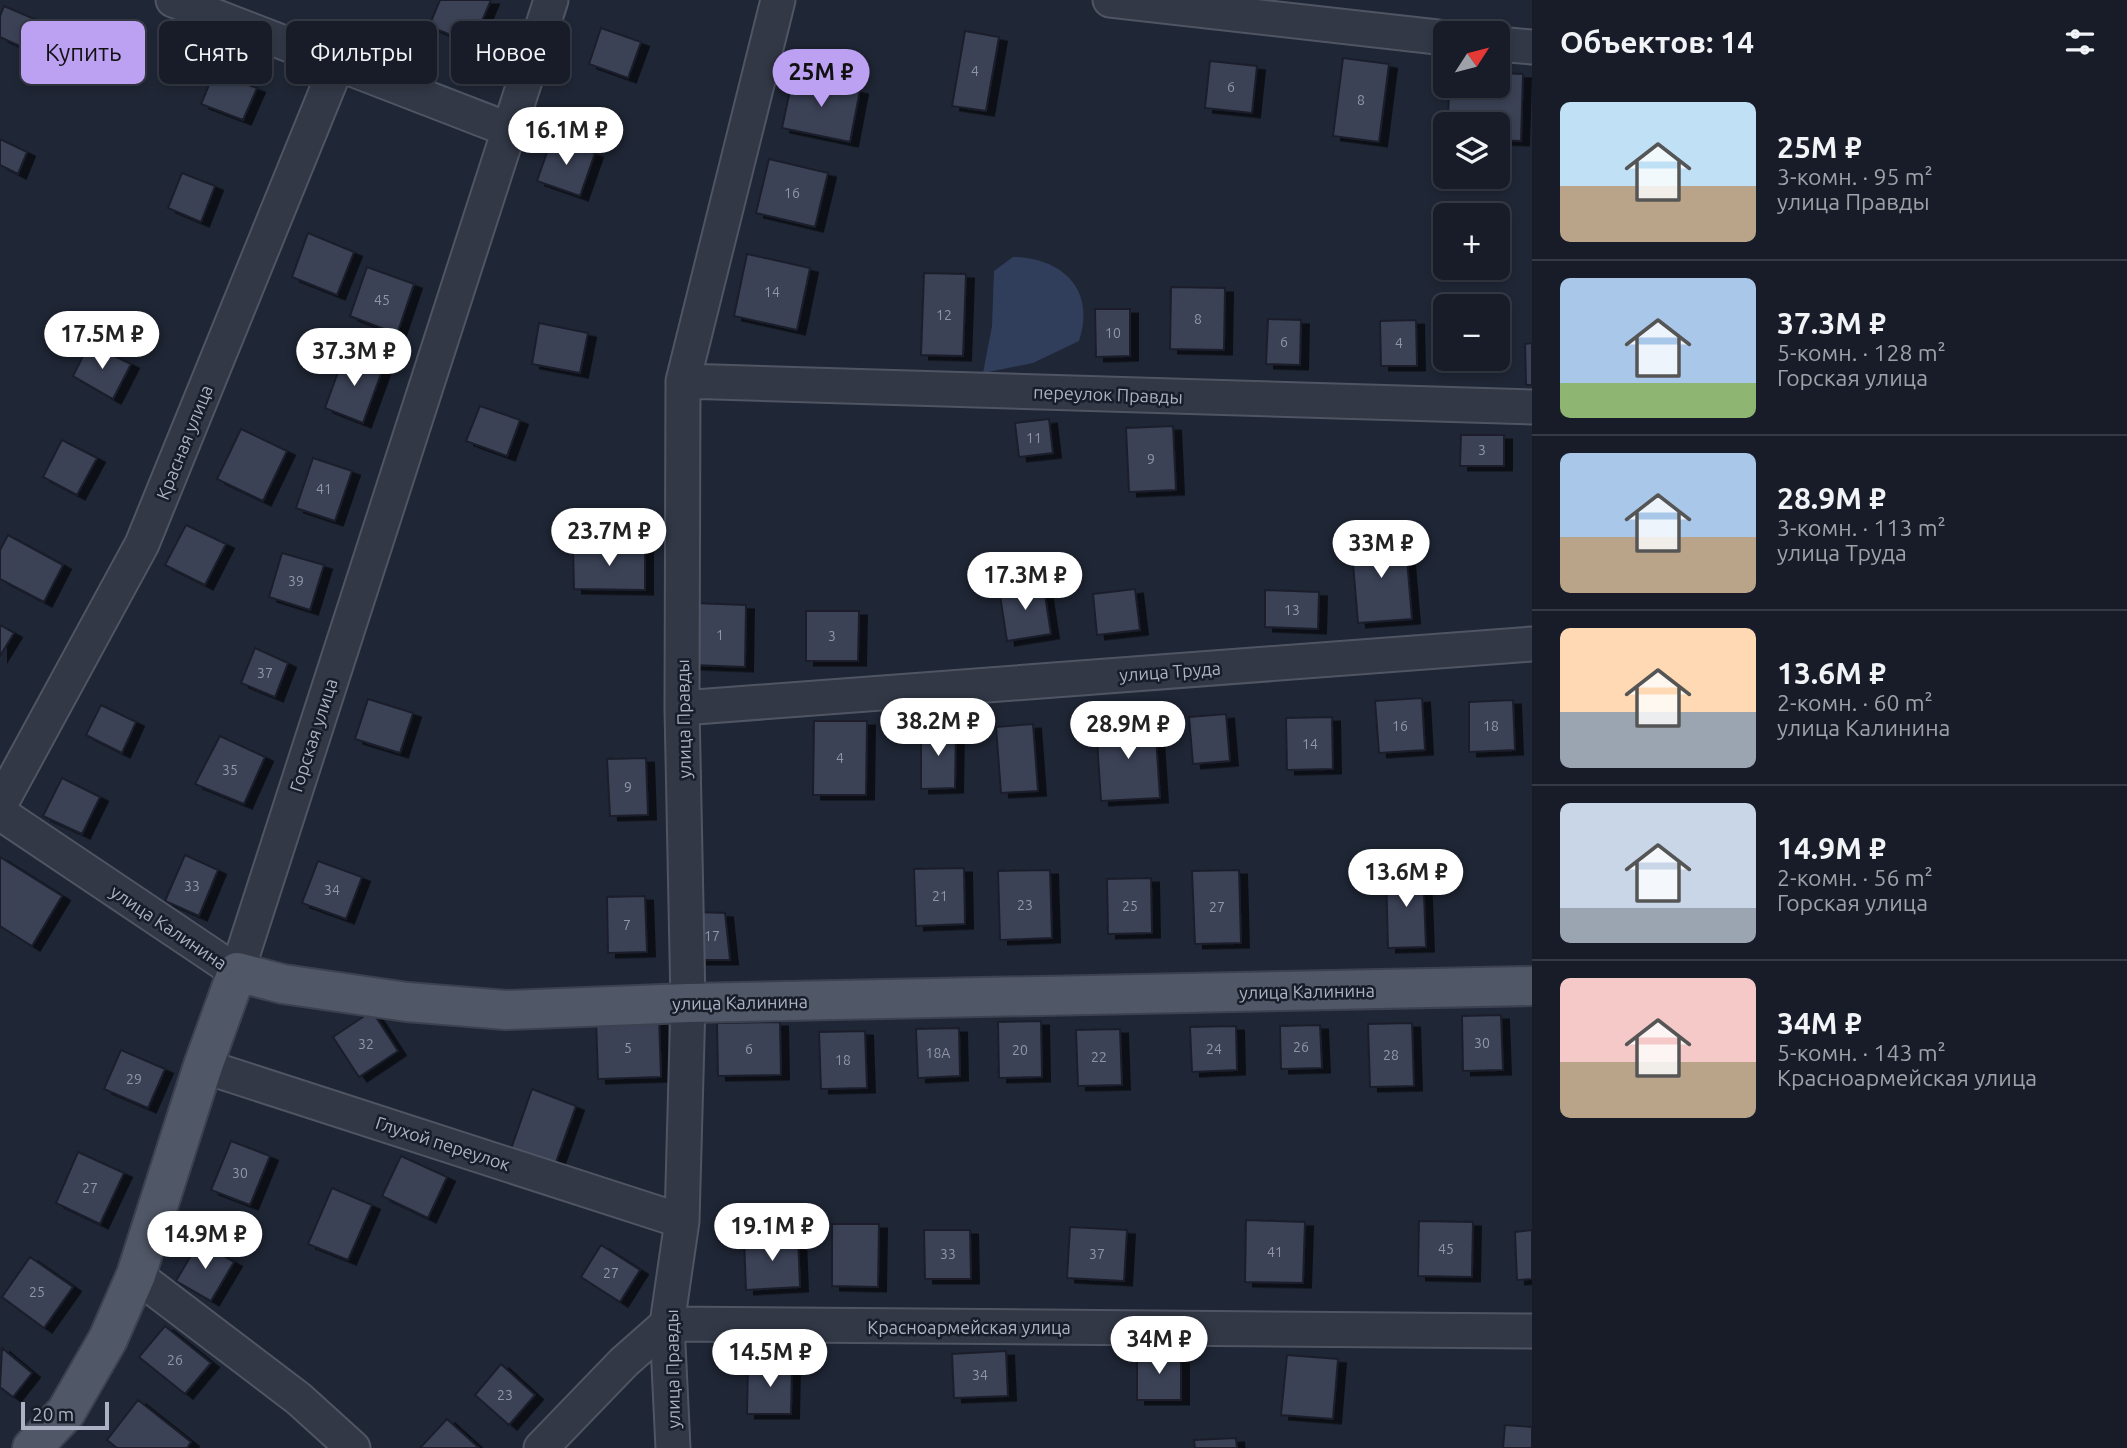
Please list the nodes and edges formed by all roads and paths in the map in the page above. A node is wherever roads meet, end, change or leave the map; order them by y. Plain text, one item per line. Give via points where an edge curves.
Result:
1 (173, 0) edge
2 (551, 0) edge
3 (778, 0) edge
4 (1110, 0) edge
5 (1433, 37) edge
6 (286, 45) edge
7 (1510, 45) edge
8 (1532, 47) edge
9 (329, 84) edge
10 (387, 84) edge
11 (507, 129) junction
12 (683, 381) junction
13 (1532, 407) edge
14 (1532, 644) edge
15 (682, 708) junction
16 (0, 805) edge
17 (0, 813) edge
18 (237, 972) junction
19 (1532, 986) edge
20 (688, 1003) junction
21 (203, 1066) junction
22 (682, 1221) junction
23 (136, 1275) junction
24 (667, 1324) junction
25 (1532, 1331) edge
26 (32, 1448) edge
27 (353, 1448) edge
28 (541, 1448) edge
29 (673, 1448) edge

1 - 6 street
2 - 11 street, Горская улица
3 - 12 street, улица Правды
4 - 5 street
7 - 8 street
9 - 16 street, Красная улица via 142,544
10 - 11 street
11 - 18 street, Горская улица
12 - 13 street, переулок Правды
12 - 15 street, улица Правды
14 - 15 street, улица Труда
15 - 20 street, улица Правды
17 - 18 street, улица Калинина
18 - 20 main road, улица Калинина via 283,984 407,1002 506,1010
18 - 21 main road, Горская улица
19 - 20 main road, улица Калинина
20 - 22 street, улица Правды
21 - 22 street, Глухой переулок
21 - 23 main road, Горская улица
22 - 24 street, улица Правды
23 - 26 main road, Горская улица via 108,1339 66,1412
23 - 27 street via 299,1399
24 - 25 street, Красноармейская улица
24 - 28 street
24 - 29 street, улица Правды

